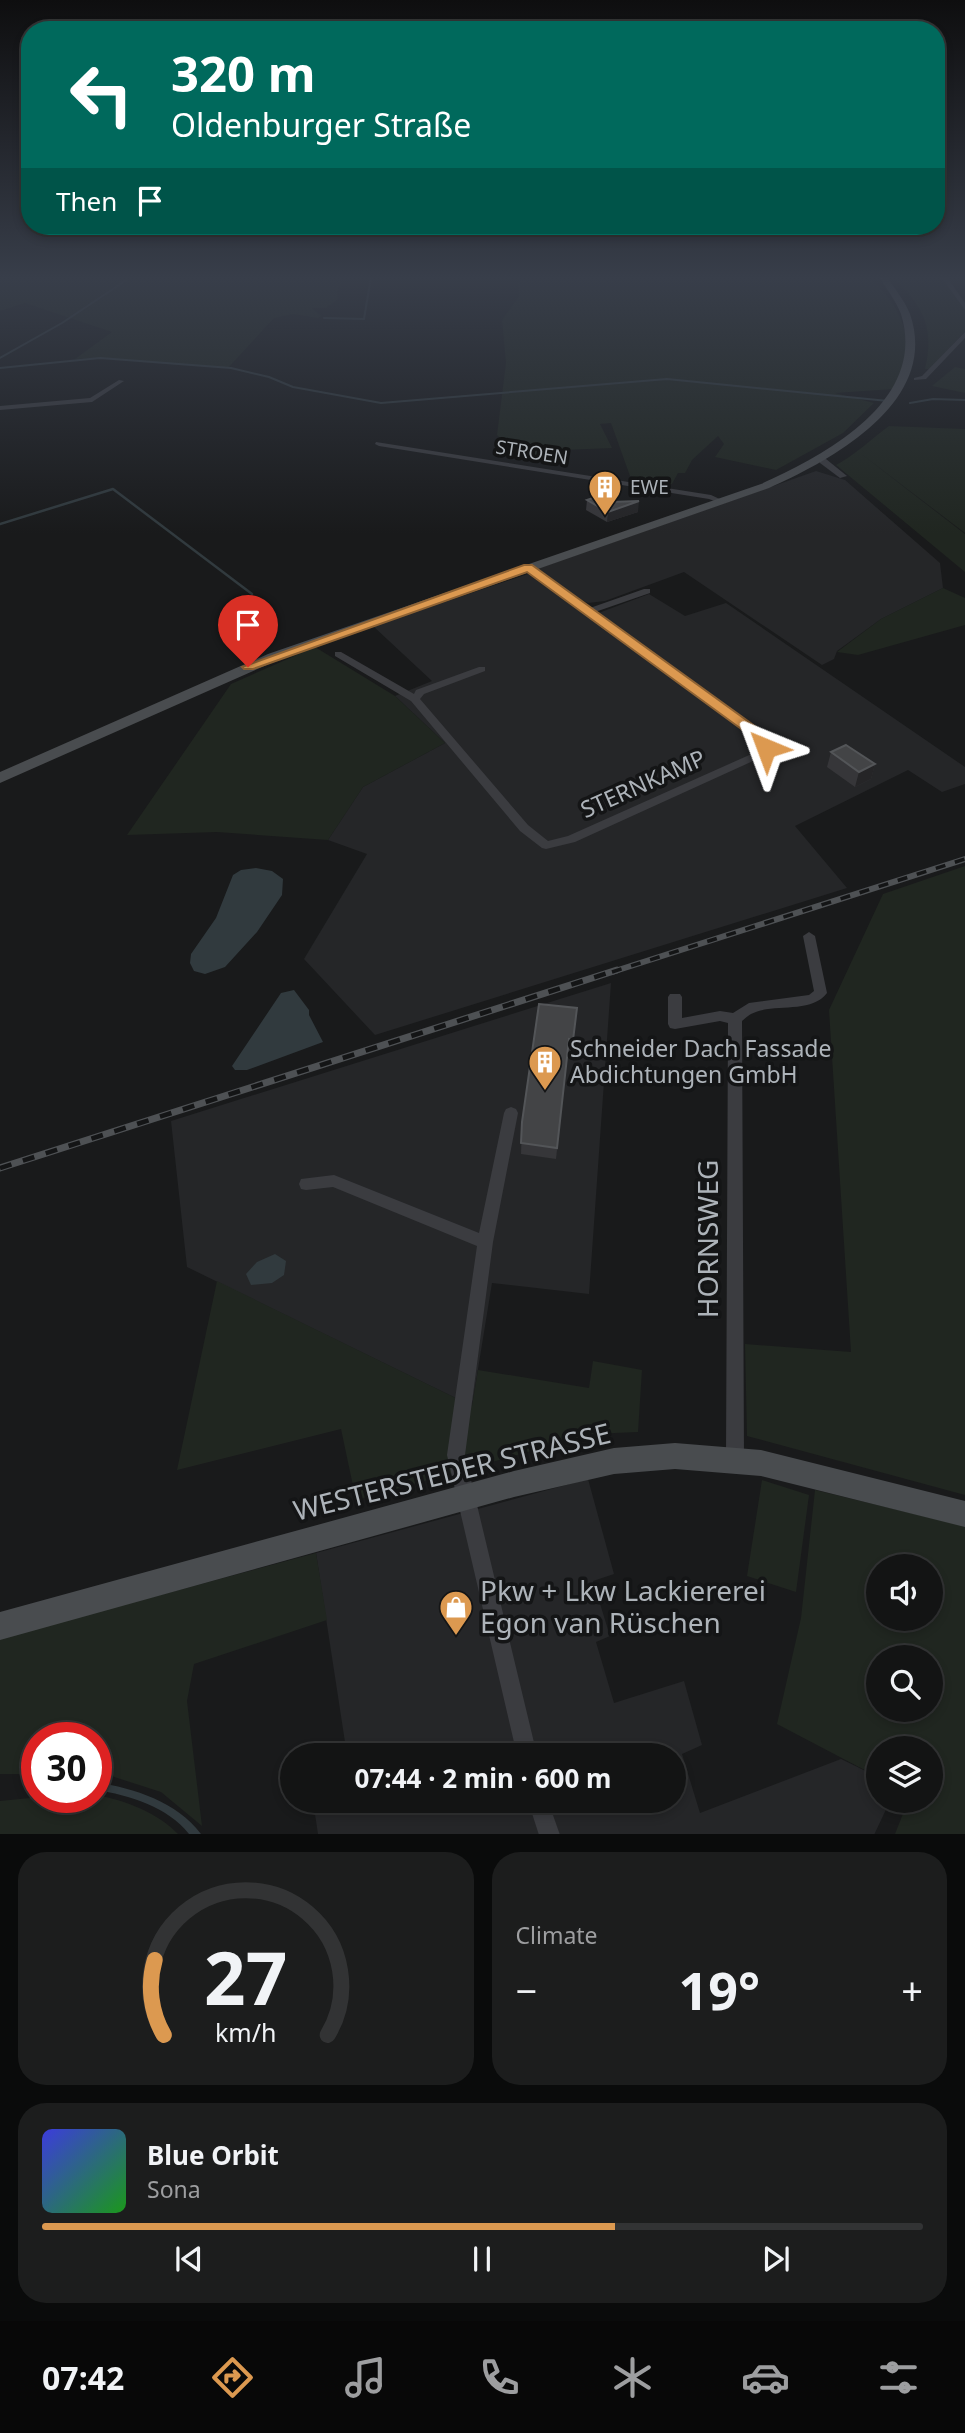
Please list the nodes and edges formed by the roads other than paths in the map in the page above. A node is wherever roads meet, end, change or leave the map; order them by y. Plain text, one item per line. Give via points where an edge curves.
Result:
1 (920, 363) edge
2 (938, 363) edge
3 (916, 379) junction
4 (121, 381) dead end
5 (0, 408) edge
6 (379, 444) dead end
7 (823, 461) junction
8 (843, 475) dead end
9 (720, 502) junction
10 (528, 568) junction
11 (647, 591) dead end
12 (589, 611) junction
13 (338, 654) dead end
14 (482, 669) dead end
15 (415, 699) junction
16 (0, 778) edge
17 (809, 936) dead end
18 (675, 997) dead end
19 (735, 1019) junction
20 (511, 1113) dead end
21 (306, 1184) dead end
22 (485, 1242) junction
23 (735, 1459) junction
24 (465, 1498) junction
25 (965, 1514) edge
26 (0, 1626) edge
27 (524, 1743) edge
28 (542, 1813) edge
29 (550, 1834) edge

1 - 3 main road
2 - 3 street via 924,378
3 - 7 main road via 885,419
4 - 5 street via 92,400
6 - 9 street, STROEN
7 - 8 street
7 - 9 main road
9 - 10 main road
10 - 12 street, STERNKAMP
10 - 16 main road via 273,657
11 - 12 street
12 - 15 street, STERNKAMP via 765,740 766,748 571,839 546,845 524,828
13 - 15 street, STERNKAMP
14 - 15 street via 420,692
17 - 19 street via 821,993 812,999 749,1008
18 - 19 street via 675,1024 720,1016
19 - 23 street, HORNSWEG
20 - 22 street
21 - 22 street via 334,1181
22 - 24 street via 456,1455
23 - 24 main road, WESTERSTEDER STRASSE via 675,1456 614,1461
23 - 25 main road, WESTERSTEDER STRASSE
24 - 26 main road, WESTERSTEDER STRASSE
24 - 27 street
28 - 29 street

